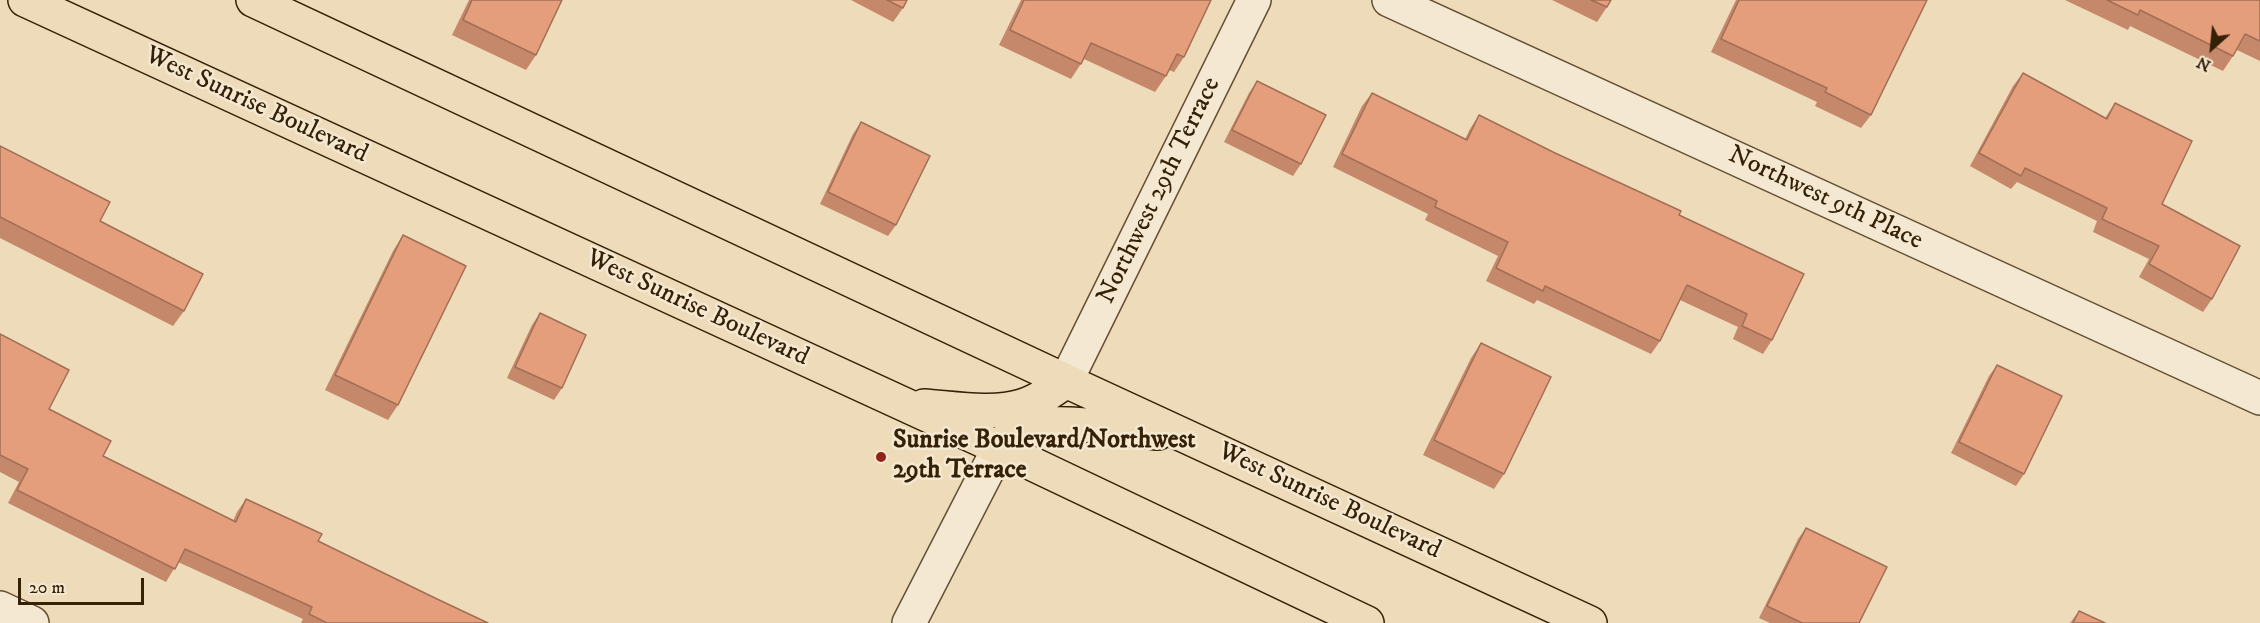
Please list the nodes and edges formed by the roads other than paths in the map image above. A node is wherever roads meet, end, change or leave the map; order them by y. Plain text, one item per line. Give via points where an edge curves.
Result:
1 (25, 0) edge
2 (253, 0) edge
3 (1254, 0) edge
4 (1389, 0) edge
5 (1066, 381) junction
6 (2260, 398) edge
7 (907, 406) junction
8 (1186, 436) junction
9 (999, 448) junction
10 (0, 608) edge
11 (32, 623) edge
12 (909, 623) edge
13 (1367, 623) edge
14 (1590, 623) edge

1 - 7 main road, West Sunrise Boulevard
2 - 5 main road, West Sunrise Boulevard
3 - 5 street, Northwest 29th Terrace
4 - 6 street, Northwest 9th Place
5 - 7 main road via 1040,399 1002,410
5 - 8 main road, West Sunrise Boulevard
7 - 9 main road, West Sunrise Boulevard
8 - 9 main road via 1065,423 1016,430
8 - 14 main road, West Sunrise Boulevard
9 - 12 street
9 - 13 main road, West Sunrise Boulevard
10 - 11 street

